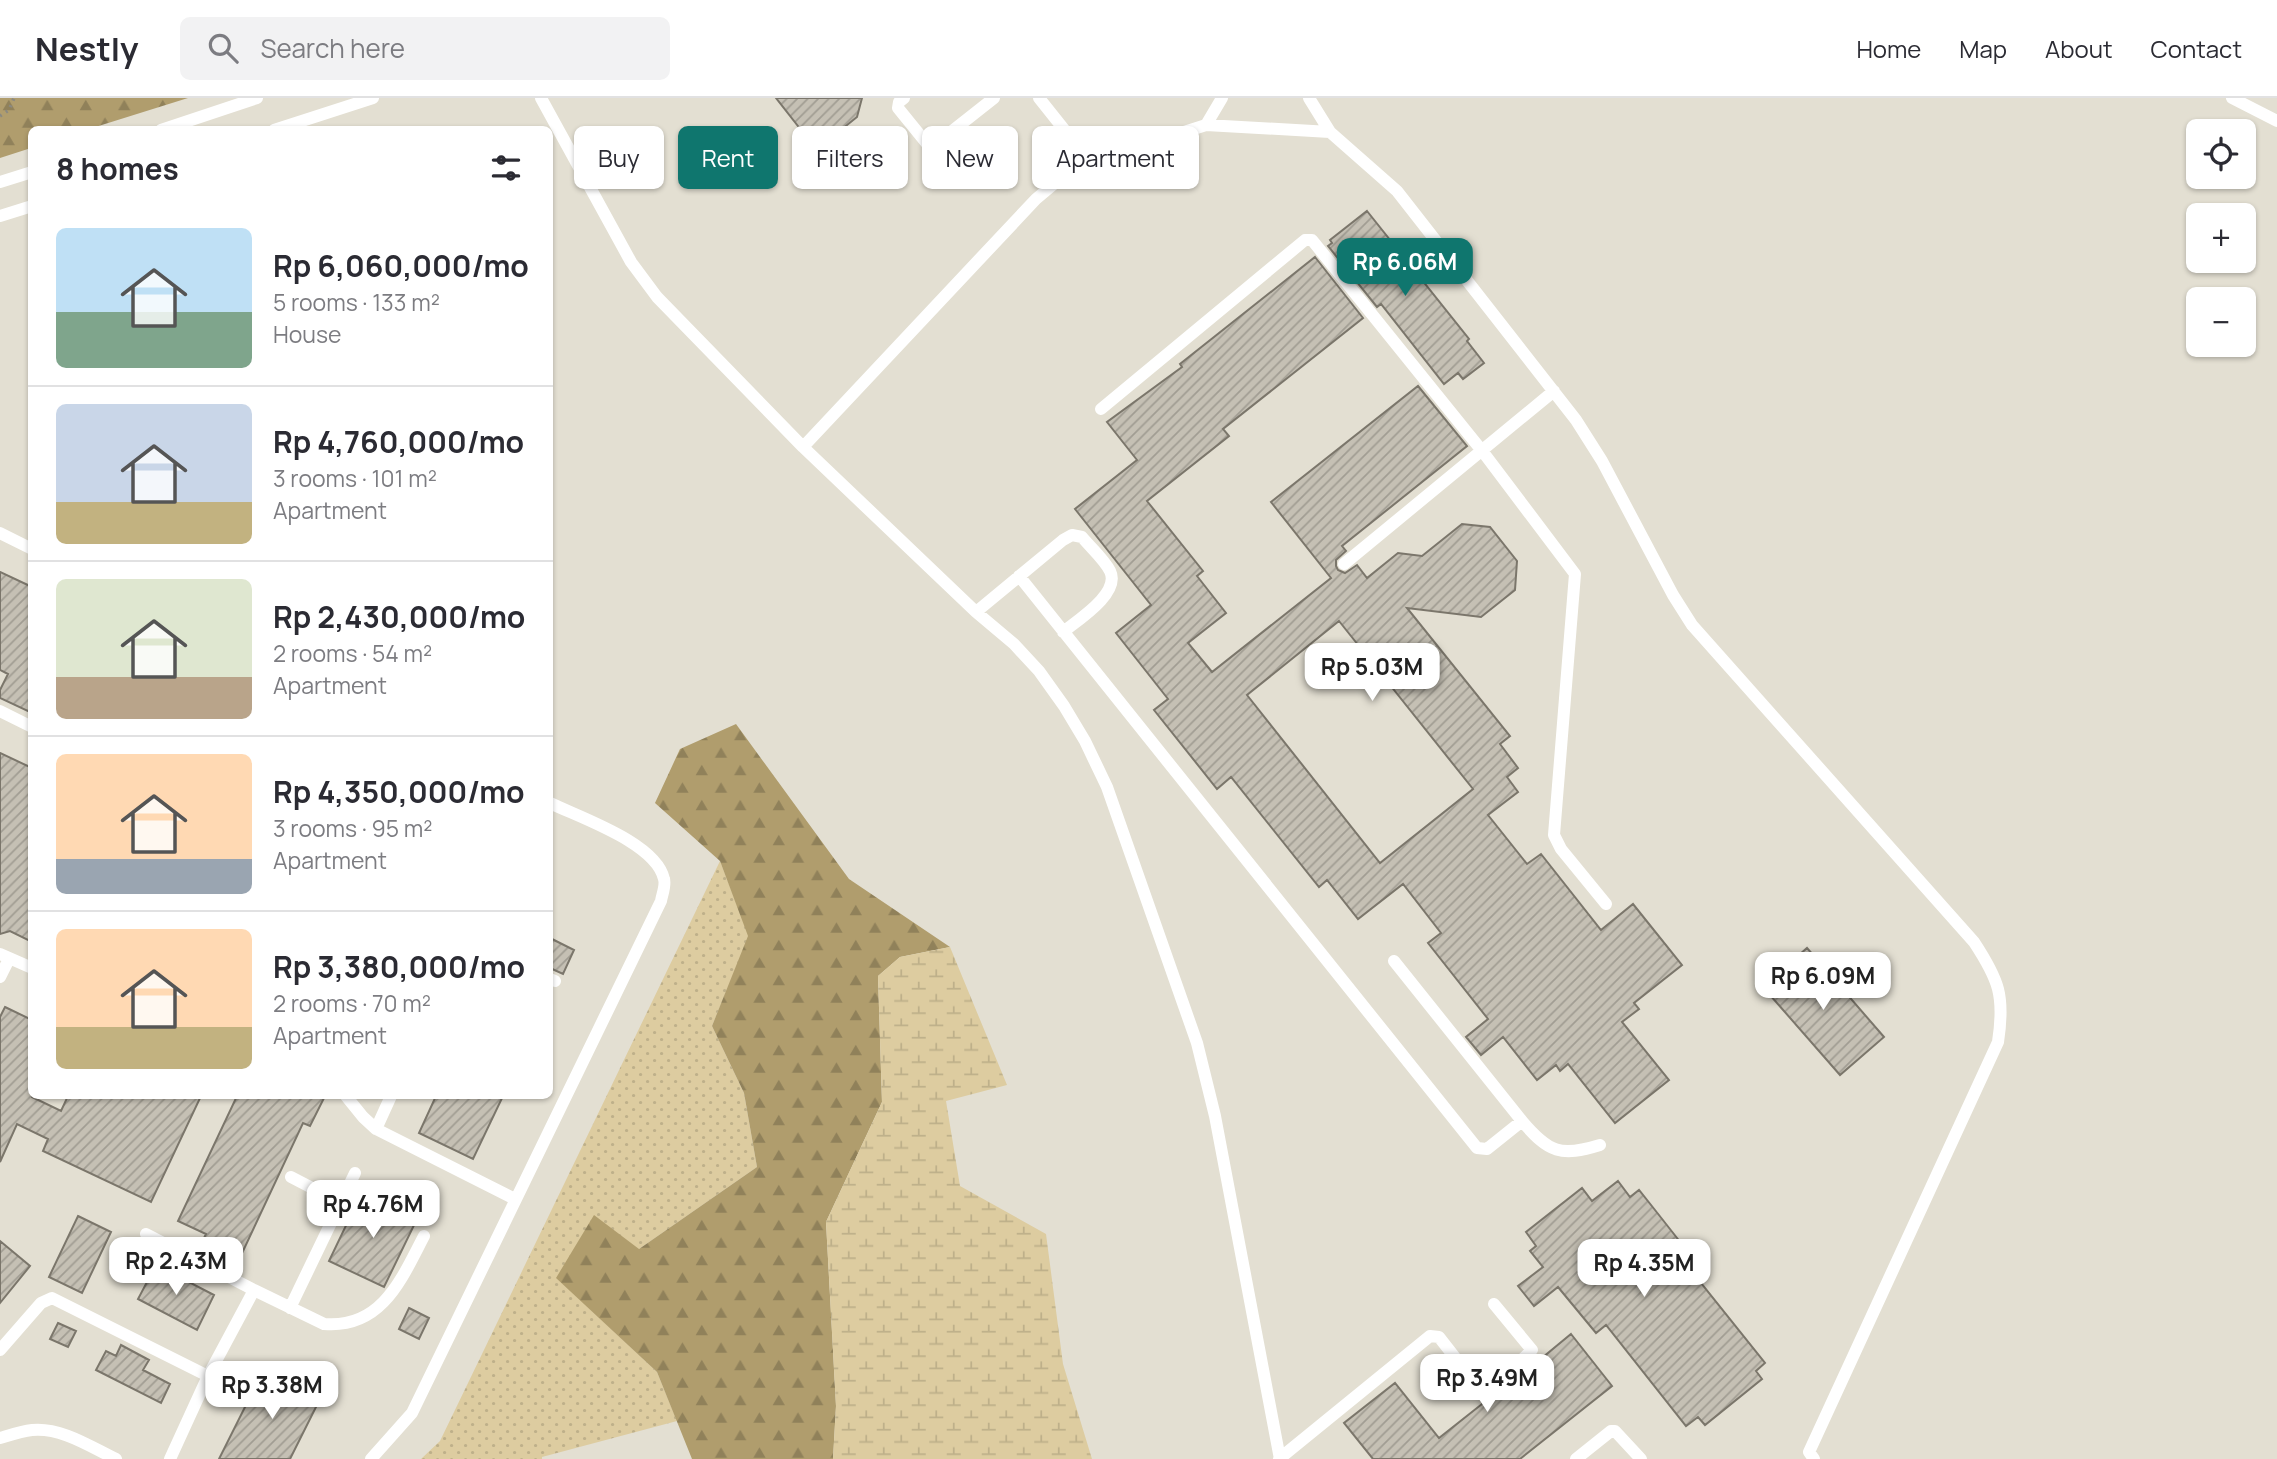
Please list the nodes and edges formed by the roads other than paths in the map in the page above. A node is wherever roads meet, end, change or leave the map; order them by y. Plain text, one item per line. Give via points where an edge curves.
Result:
1 (257, 98) edge
2 (373, 98) edge
3 (541, 98) edge
4 (904, 98) edge
5 (994, 98) edge
6 (1039, 98) edge
7 (1222, 98) edge
8 (1309, 98) edge
9 (2232, 98) edge
10 (2277, 121) edge
11 (1206, 125) junction
12 (173, 126) edge
13 (286, 126) edge
14 (1061, 126) edge
15 (1199, 127) edge
16 (1330, 132) junction
17 (28, 173) edge
18 (0, 182) edge
19 (1048, 189) edge
20 (28, 207) edge
21 (0, 216) edge
22 (1554, 391) junction
23 (1101, 409) dead end
24 (803, 447) junction
25 (1483, 452) junction
26 (0, 533) edge
27 (28, 547) edge
28 (1344, 564) dead end
29 (1019, 576) junction
30 (976, 612) junction
31 (1063, 632) junction
32 (0, 711) edge
33 (28, 725) edge
34 (553, 804) edge
35 (1606, 904) dead end
36 (5, 956) edge
37 (1394, 961) dead end
38 (28, 966) edge
39 (0, 977) edge
40 (348, 1099) edge
41 (390, 1099) edge
42 (1522, 1121) junction
43 (376, 1129) junction
44 (1600, 1145) dead end
45 (355, 1173) dead end
46 (291, 1177) dead end
47 (515, 1199) junction
48 (341, 1203) junction
49 (146, 1234) dead end
50 (424, 1236) dead end
51 (254, 1290) junction
52 (1494, 1304) dead end
53 (290, 1308) junction
54 (0, 1350) edge
55 (208, 1376) junction
56 (0, 1438) edge
57 (1808, 1457) edge
58 (116, 1459) edge
59 (170, 1459) edge
60 (371, 1459) edge
61 (1279, 1459) edge
62 (1576, 1459) edge
63 (1641, 1459) edge

1 - 12 lane
2 - 13 lane
3 - 24 lane via 631,262 657,297
4 - 5 lane via 898,108 928,145 937,143
6 - 14 lane
7 - 11 lane
8 - 16 lane
9 - 10 lane
11 - 15 lane
11 - 16 lane
16 - 22 lane via 1397,191
17 - 18 lane
19 - 24 lane
20 - 21 lane
22 - 25 lane
22 - 57 lane via 1595,450 1692,625 1974,942 2000,990 2003,1014 1998,1042
23 - 25 lane via 1305,240 1312,240
24 - 30 lane
25 - 28 lane
25 - 35 lane via 1575,575 1554,835
26 - 27 lane
29 - 30 lane
29 - 31 lane
29 - 31 lane via 1072,535 1082,537 1111,572 1113,584 1105,597
30 - 61 lane via 1039,671 1085,741 1107,787 1168,955 1215,1116
31 - 42 lane via 1476,1148 1487,1149
32 - 33 lane
34 - 47 lane via 632,843 652,857 665,880 661,901
36 - 38 lane
36 - 39 lane
37 - 42 lane
40 - 43 lane
41 - 43 lane
42 - 44 lane via 1560,1152
43 - 47 lane
45 - 48 lane
46 - 48 lane
47 - 60 lane via 412,1413
48 - 53 lane
49 - 51 lane
50 - 53 lane via 397,1288 364,1318 324,1324
51 - 53 lane
51 - 55 lane
52 - 61 lane via 1532,1350 1490,1390 1478,1387 1439,1338 1430,1336
54 - 55 lane via 41,1303 52,1298
55 - 59 lane
56 - 58 lane via 44,1430
62 - 63 lane via 1615,1430

